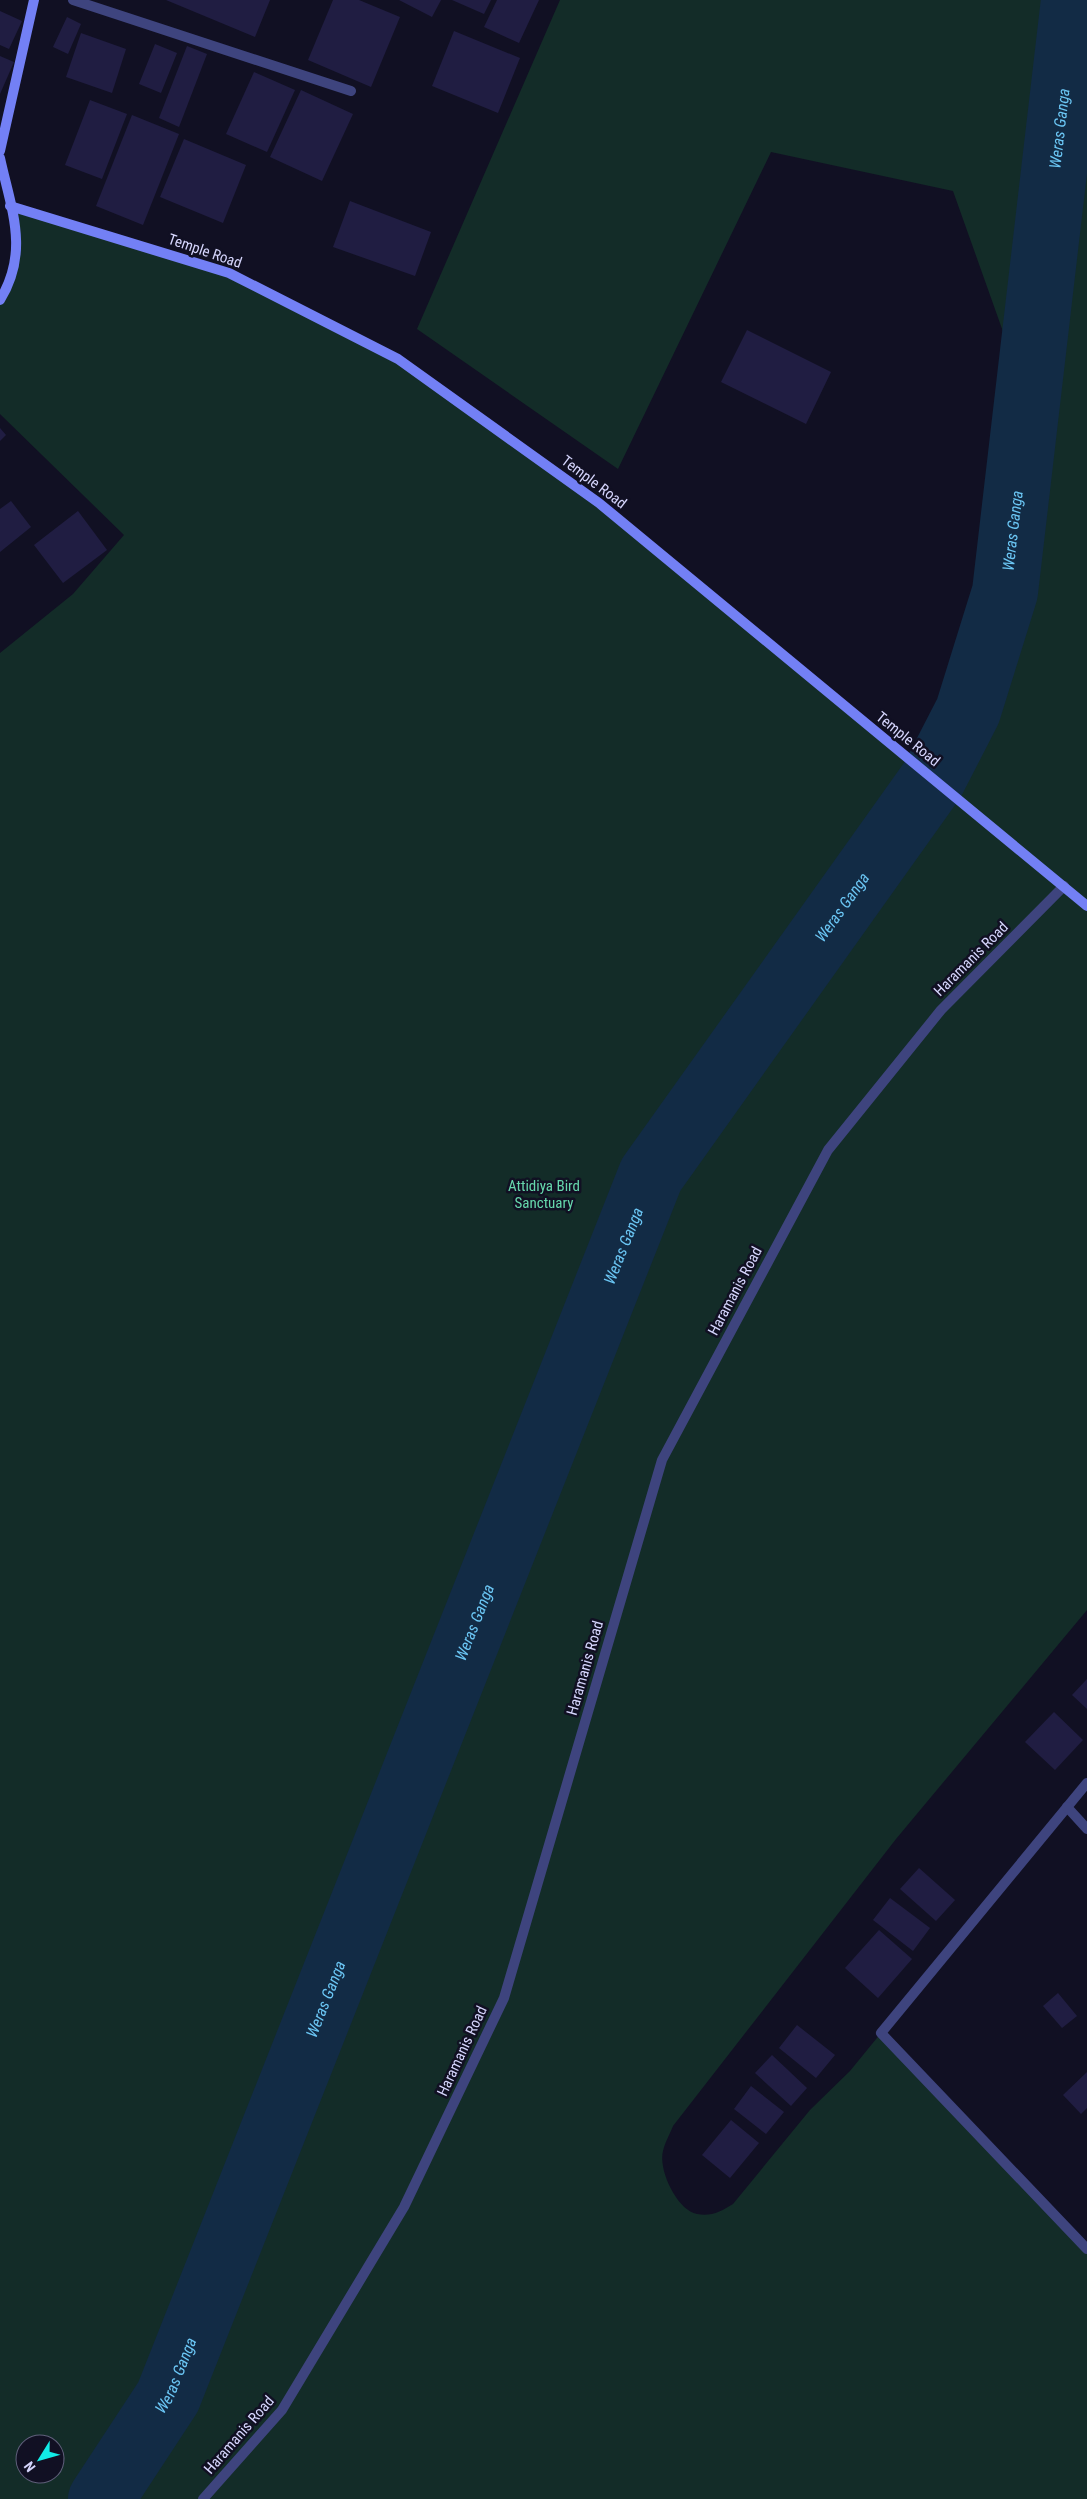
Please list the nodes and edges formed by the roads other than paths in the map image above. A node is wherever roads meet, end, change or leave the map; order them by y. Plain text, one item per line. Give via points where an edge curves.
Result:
1 (34, 0) edge
2 (73, 0) edge
3 (351, 91) dead end
4 (0, 151) edge
5 (0, 158) edge
6 (10, 206) junction
7 (0, 300) edge
8 (1064, 886) junction
9 (1087, 906) edge
10 (1087, 1784) edge
11 (1067, 1807) junction
12 (1087, 1829) edge
13 (1087, 2249) edge
14 (203, 2499) edge

1 - 4 street
2 - 3 street
5 - 6 street
6 - 7 street via 18,234 16,260 8,287
6 - 8 street, Temple Road via 229,273 398,359 599,503
8 - 9 street, Temple Road
8 - 14 street, Haramanis Road via 941,1010 828,1150 689,1408 662,1460 504,1998 404,2207 282,2410
10 - 11 street
11 - 12 street
11 - 13 street via 881,2032

